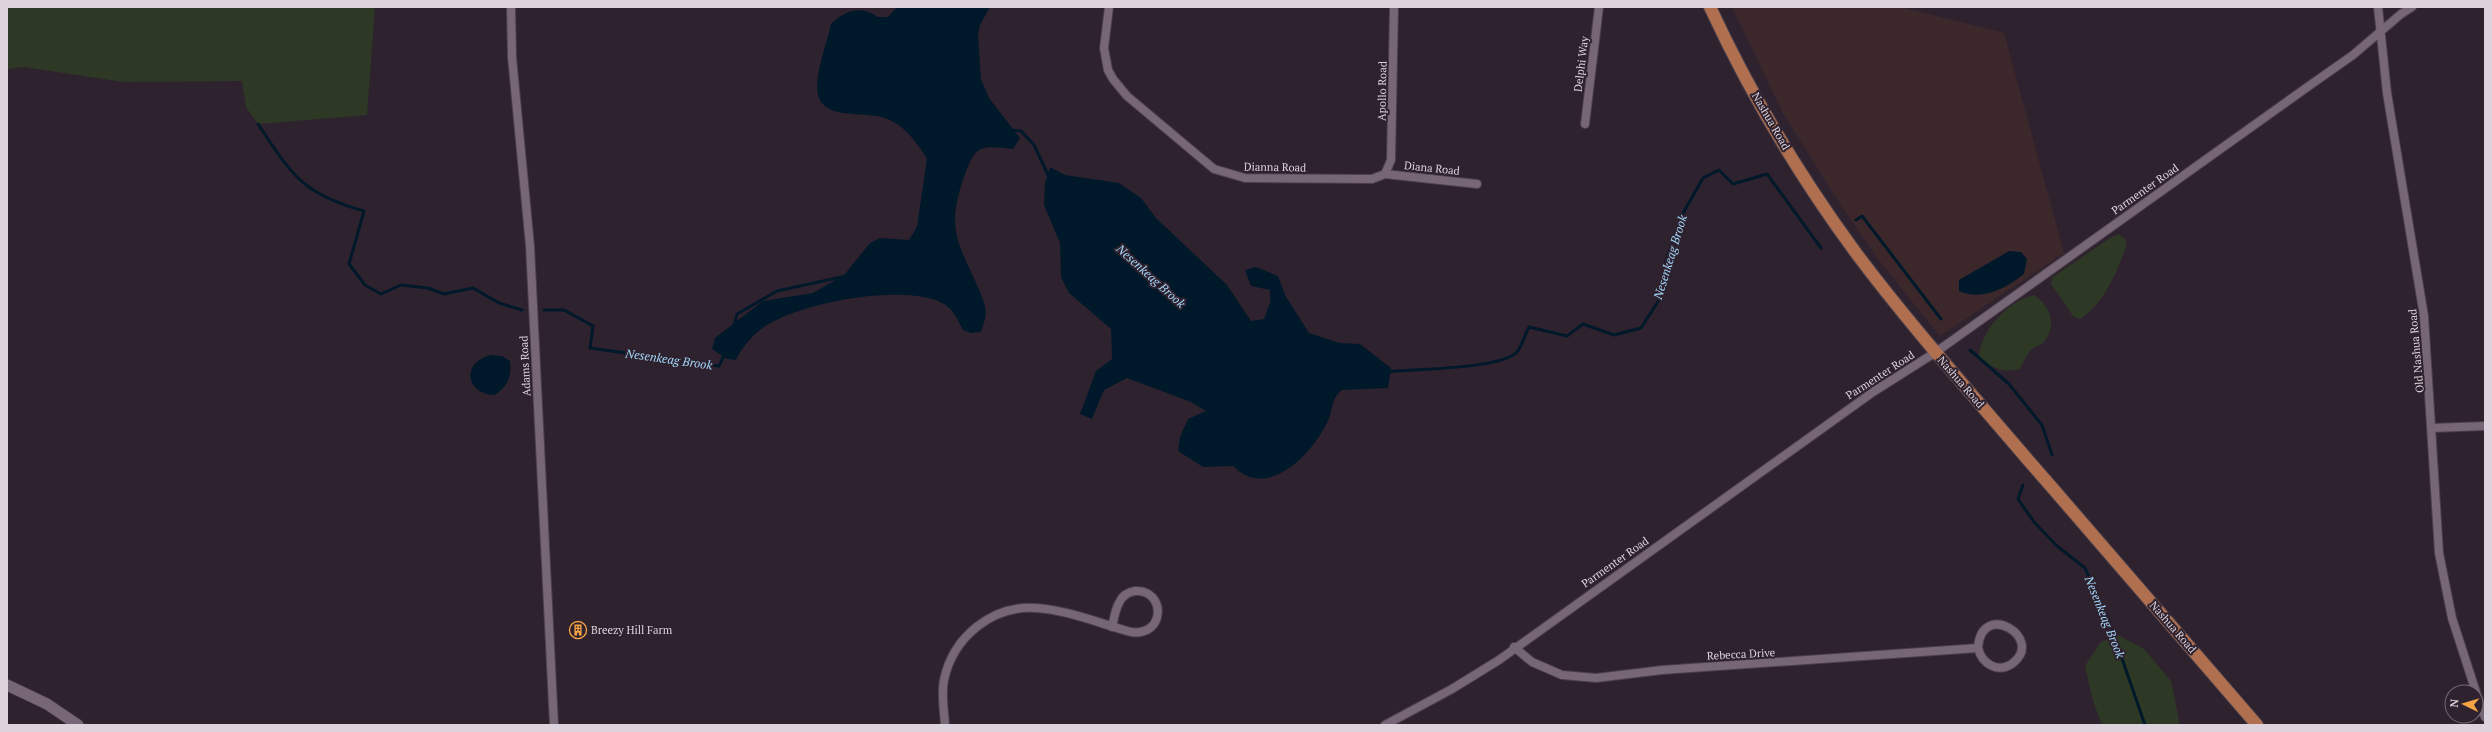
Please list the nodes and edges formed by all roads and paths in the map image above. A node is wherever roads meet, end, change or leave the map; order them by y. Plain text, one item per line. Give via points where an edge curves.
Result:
1 (511, 7) edge
2 (1109, 7) edge
3 (1394, 7) edge
4 (1599, 7) edge
5 (1710, 7) edge
6 (2378, 7) edge
7 (2412, 7) edge
8 (2380, 31) junction
9 (1584, 124) dead end
10 (1385, 174) junction
11 (1477, 184) dead end
12 (1936, 352) junction
13 (2485, 426) edge
14 (2432, 428) junction
15 (1112, 627) junction
16 (1514, 647) junction
17 (1978, 648) junction
18 (2474, 684) edge
19 (7, 685) edge
20 (78, 725) edge
21 (554, 725) edge
22 (945, 725) edge
23 (1385, 725) edge
24 (2258, 725) edge

1 - 21 street, Adams Road via 512,57 530,246
2 - 10 street, Dianna Road via 1104,48 1108,70 1127,96 1204,162 1224,173 1245,178 1372,179
3 - 10 street, Apollo Road via 1391,154
4 - 9 street, Delphi Way
5 - 12 main road, Nashua Road via 1745,76 1826,210 1857,254
6 - 8 street, Old Nashua Road
7 - 8 street, Parmenter Road
8 - 12 street, Parmenter Road via 2347,59
8 - 14 street, Old Nashua Road via 2386,93 2424,316
10 - 11 street, Diana Road
12 - 16 street, Parmenter Road via 1873,392
12 - 24 main road, Nashua Road
13 - 14 street
14 - 18 street, Old Nashua Road via 2436,520 2444,586
15 - 15 street via 1138,633 1144,631 1155,623 1158,616 1156,603 1147,593 1133,591 1127,594 1118,604
15 - 22 street via 1037,608 1009,610 982,622 962,641 948,667 943,695
16 - 17 street, Rebecca Drive via 1532,662 1562,675 1596,678 1670,670
16 - 23 street, Parmenter Road via 1452,689
17 - 17 street via 1984,661 1989,665 2003,667 2015,661 2019,655 2020,641 2012,629 1999,624 1981,634
19 - 20 street via 47,704

